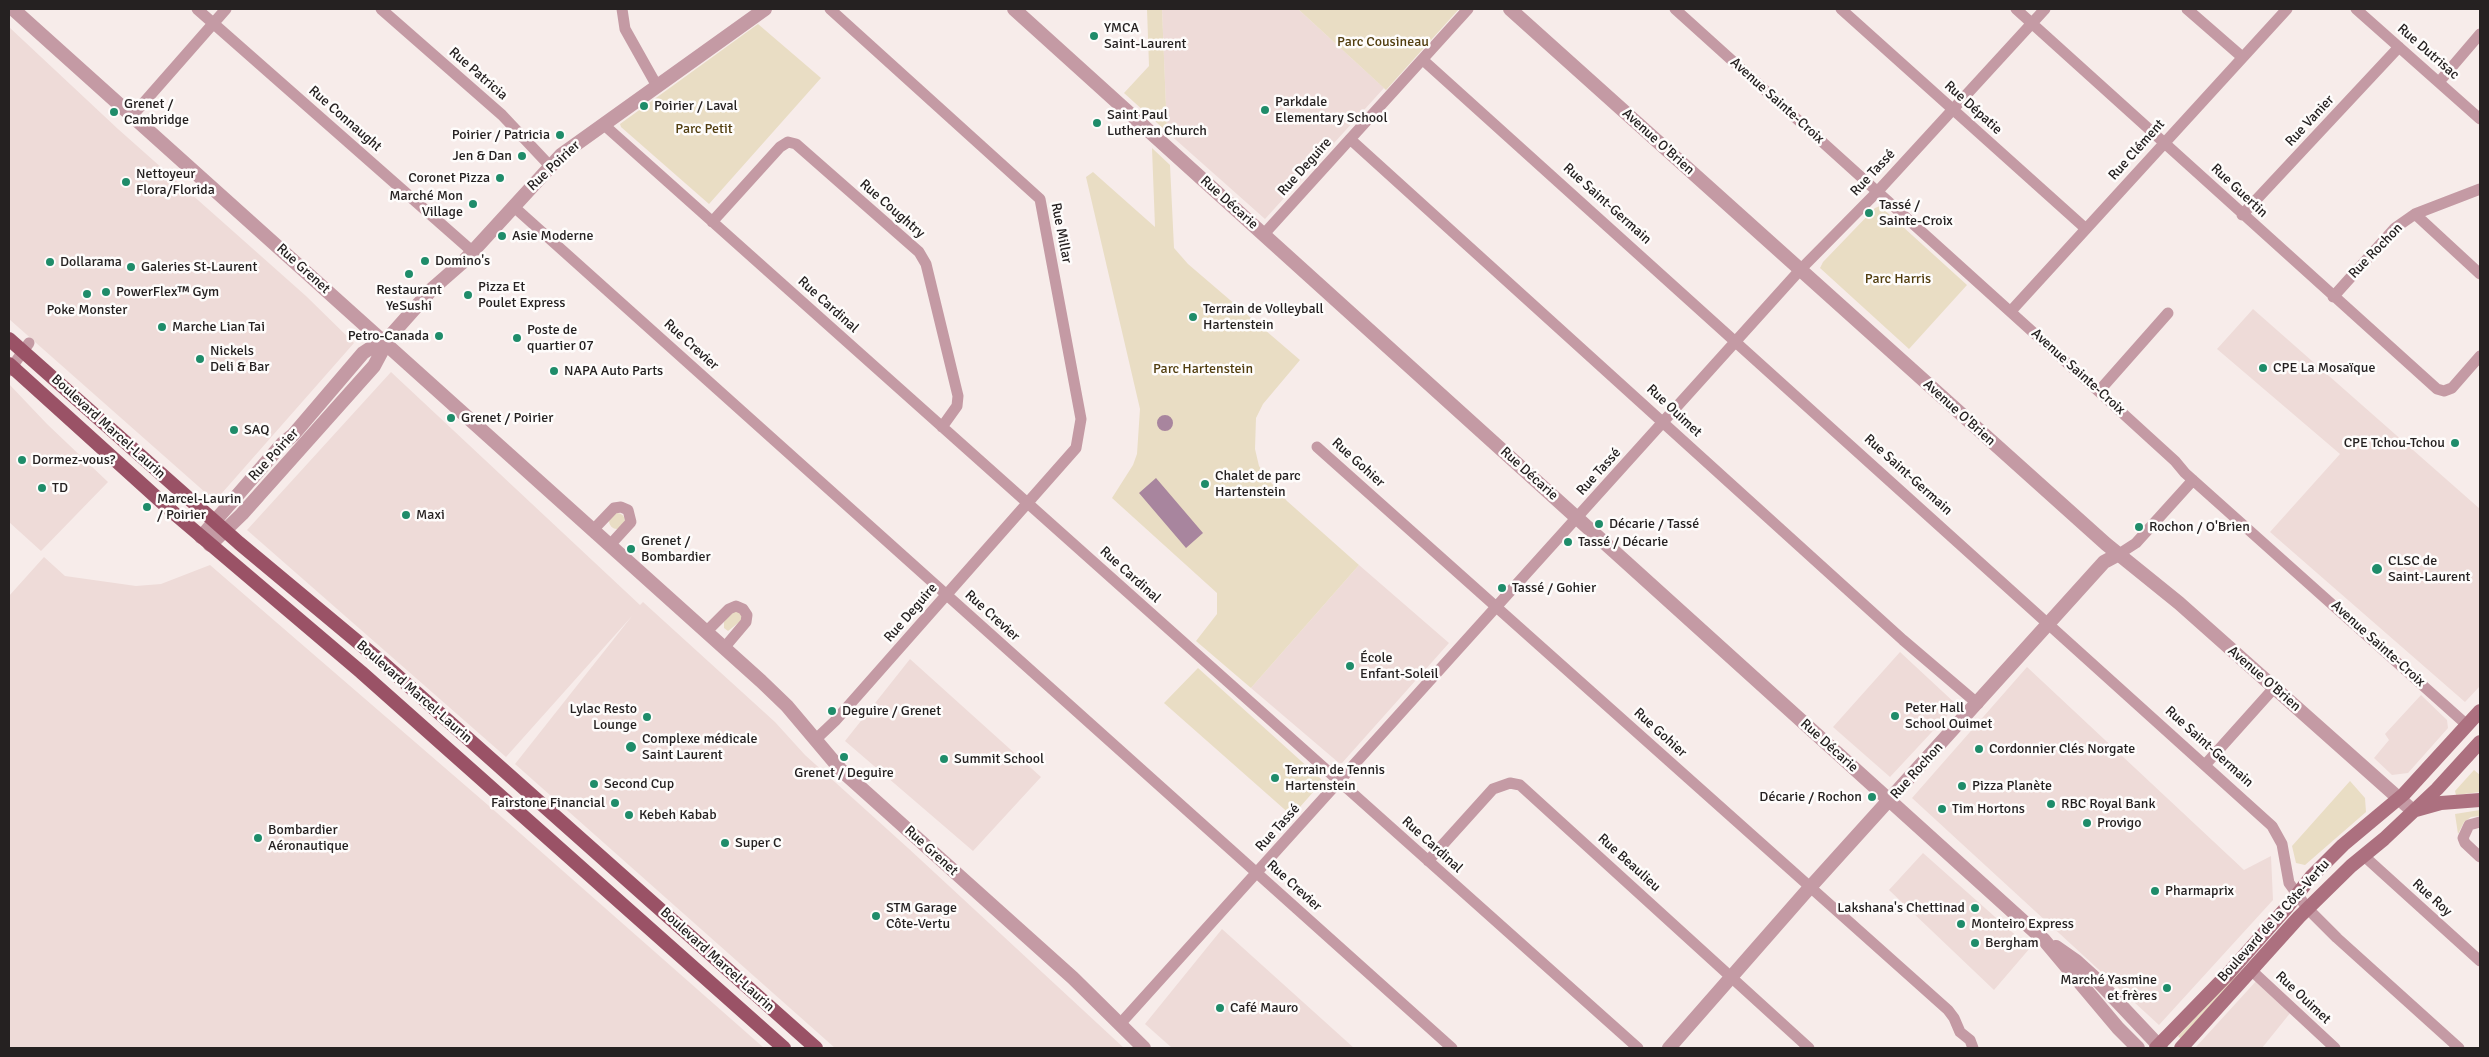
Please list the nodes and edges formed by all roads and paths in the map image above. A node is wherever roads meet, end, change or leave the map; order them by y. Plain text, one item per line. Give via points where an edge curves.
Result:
1 (13, 9) edge
2 (197, 9) edge
3 (226, 9) edge
4 (381, 9) edge
5 (622, 9) edge
6 (765, 9) edge
7 (830, 9) edge
8 (1014, 9) edge
9 (1468, 9) edge
10 (1510, 9) edge
11 (1675, 9) edge
12 (1841, 9) edge
13 (2016, 9) edge
14 (2045, 9) edge
15 (2187, 9) edge
16 (2287, 9) edge
17 (2357, 9) edge
18 (2032, 23) junction
19 (213, 24) junction
20 (2480, 34) edge
21 (2399, 46) junction
22 (2241, 56) junction
23 (1423, 60) junction
24 (2439, 82) junction
25 (657, 86) junction
26 (1953, 110) junction
27 (132, 116) junction
28 (2480, 119) edge
29 (603, 124) junction
30 (1350, 139) junction
31 (2164, 142) junction
32 (550, 166) junction
33 (2480, 190) edge
34 (1878, 191) junction
35 (513, 206) junction
36 (2415, 214) junction
37 (2242, 215) junction
38 (712, 222) junction
39 (2085, 228) junction
40 (1264, 234) junction
41 (473, 252) junction
42 (1800, 270) junction
43 (2480, 274) edge
44 (2333, 297) junction
45 (2011, 311) junction
46 (2168, 313) dead end
47 (9, 339) edge
48 (387, 339) junction
49 (1737, 341) junction
50 (22, 350) junction
51 (2480, 356) edge
52 (9, 366) edge
53 (2099, 392) junction
54 (1664, 422) junction
55 (942, 427) junction
56 (1317, 447) dead end
57 (2193, 480) junction
58 (1027, 504) junction
59 (1578, 518) junction
60 (214, 521) junction
61 (225, 530) junction
62 (593, 530) junction
63 (205, 541) junction
64 (610, 545) junction
65 (2119, 554) junction
66 (947, 595) junction
67 (1496, 607) junction
68 (2050, 624) junction
69 (706, 632) junction
70 (724, 648) junction
71 (2274, 688) junction
72 (1978, 704) junction
73 (2480, 711) edge
74 (2467, 725) junction
75 (2480, 737) edge
76 (815, 740) junction
77 (2480, 742) edge
78 (2205, 764) junction
79 (1340, 782) junction
80 (2398, 798) junction
81 (1890, 800) junction
82 (2480, 800) edge
83 (2413, 811) junction
84 (2480, 822) edge
85 (2364, 856) junction
86 (2480, 857) edge
87 (1428, 861) junction
88 (1257, 872) junction
89 (1810, 887) junction
90 (2297, 894) junction
91 (2308, 909) junction
92 (2044, 940) junction
93 (2480, 961) edge
94 (2251, 970) junction
95 (1732, 977) junction
96 (760, 998) junction
97 (745, 1014) junction
98 (1120, 1024) junction
99 (1972, 1044) edge
100 (2158, 1047) edge
101 (784, 1048) edge
102 (816, 1048) edge
103 (1144, 1048) edge
104 (1452, 1048) edge
105 (1638, 1048) edge
106 (1669, 1048) edge
107 (1809, 1048) edge
108 (2138, 1048) edge
109 (2181, 1048) edge
110 (2335, 1048) edge
111 (2459, 1048) edge

1 - 27 street, Rue Grenet
2 - 19 street, Rue Connaught
3 - 19 street
4 - 32 street, Rue Patricia via 502,115
5 - 25 street via 625,29
6 - 25 street, Rue Poirier
7 - 58 street, Rue Millar via 1040,199 1081,419 1076,448
8 - 40 street, Rue Décarie
9 - 23 street, Rue Deguire
10 - 42 street, Avenue O'Brien
11 - 34 street, Avenue Sainte-Croix
12 - 26 street, Rue Dépatie
13 - 18 street, Rue Guertin
14 - 18 street, Rue Tassé
15 - 22 street
16 - 22 street, Rue Clément
17 - 21 street, Rue Dutrisac
18 - 26 street, Rue Tassé
18 - 31 street, Rue Guertin
19 - 27 street
19 - 41 street, Rue Connaught
20 - 24 street
21 - 24 street, Rue Dutrisac
21 - 37 street, Rue Vanier
22 - 31 street, Rue Clément
23 - 30 street, Rue Deguire
23 - 49 street, Rue Saint-Germain
24 - 28 street, Rue Dutrisac
25 - 29 street, Rue Poirier
26 - 34 street, Rue Tassé
26 - 39 street, Rue Dépatie
27 - 48 street, Rue Grenet
29 - 32 street, Rue Poirier
29 - 38 street, Rue Cardinal
30 - 40 street, Rue Deguire
30 - 54 street, Rue Ouimet
31 - 37 street, Rue Guertin
31 - 39 street, Rue Clément
32 - 35 street, Rue Poirier
33 - 36 street, Rue Rochon
34 - 42 street, Rue Tassé
34 - 45 street, Avenue Sainte-Croix
35 - 41 street, Rue Poirier
35 - 66 street, Rue Crevier
36 - 43 street
36 - 44 street, Rue Rochon via 2395,228
37 - 44 street, Rue Guertin
38 - 55 street, Rue Cardinal
38 - 55 street, Rue Coughtry via 788,142 796,144 919,252 926,264 958,396 957,406
39 - 45 street, Rue Clément
40 - 59 street, Rue Décarie
41 - 48 street, Rue Poirier via 432,289
42 - 49 street, Rue Tassé
42 - 65 street, Avenue O'Brien
44 - 51 street, Rue Guertin via 2437,389 2452,388
45 - 53 street, Avenue Sainte-Croix
46 - 53 street
47 - 50 main road, Boulevard Marcel-Laurin
48 - 60 street, Rue Poirier via 364,353
48 - 61 street, Rue Poirier via 374,366
48 - 62 street, Rue Grenet
49 - 54 street, Rue Tassé
49 - 68 street, Rue Saint-Germain
50 - 52 street
50 - 60 main road, Boulevard Marcel-Laurin
52 - 63 main road, Boulevard Marcel-Laurin
53 - 57 street, Avenue Sainte-Croix
54 - 59 street, Rue Tassé
54 - 72 street, Rue Ouimet
55 - 58 street, Rue Cardinal
56 - 67 street, Rue Gohier
57 - 65 street, Rue Rochon via 2136,543
57 - 74 street, Avenue Sainte-Croix
58 - 66 street, Rue Deguire
58 - 79 street, Rue Cardinal
59 - 67 street, Rue Tassé
59 - 81 street, Rue Décarie
60 - 61 main road, Boulevard Marcel-Laurin
60 - 63 street, Rue Poirier
61 - 63 street, Rue Poirier
61 - 96 main road, Boulevard Marcel-Laurin via 383,663
62 - 64 street, Rue Grenet
62 - 64 street via 614,508 628,510 631,522
63 - 97 main road, Boulevard Marcel-Laurin via 361,672
64 - 69 street, Rue Grenet
65 - 68 street, Rue Rochon via 2104,562
65 - 71 street, Avenue O'Brien
66 - 76 street, Rue Deguire via 836,721
66 - 88 street, Rue Crevier
67 - 79 street, Rue Tassé
67 - 89 street, Rue Gohier
68 - 72 street, Rue Rochon
68 - 78 street, Rue Saint-Germain
69 - 70 street, Rue Grenet
69 - 70 street via 729,609 736,606 743,609 746,622
70 - 76 street, Rue Grenet via 780,698
71 - 78 street
71 - 80 street, Avenue O'Brien
72 - 81 street, Rue Rochon
73 - 74 main road, Boulevard de la Côte-Vertu
74 - 75 main road, Avenue Sainte-Croix
74 - 80 main road, Boulevard de la Côte-Vertu
76 - 98 street, Rue Grenet via 841,770
77 - 83 main road, Boulevard de la Côte-Vertu
78 - 90 street, Rue Saint-Germain via 2272,826 2282,844 2287,877
79 - 87 street, Rue Cardinal
79 - 88 street, Rue Tassé
80 - 83 street, Avenue O'Brien
80 - 90 main road, Boulevard de la Côte-Vertu via 2337,851
81 - 89 street, Rue Rochon
81 - 92 street, Rue Décarie
82 - 83 main road
83 - 85 main road, Boulevard de la Côte-Vertu
84 - 86 street via 2469,825 2463,838
85 - 91 main road, Boulevard de la Côte-Vertu
85 - 93 street, Rue Roy
87 - 95 street, Rue Beaulieu via 1493,789 1510,783 1520,785
87 - 105 street, Rue Cardinal
88 - 98 street, Rue Tassé
88 - 104 street, Rue Crevier
89 - 95 street, Rue Rochon
89 - 99 street, Rue Gohier via 1954,1018 1960,1032
90 - 91 street, Rue Saint-Germain
90 - 100 main road, Boulevard de la Côte-Vertu via 2228,974
91 - 94 main road, Boulevard de la Côte-Vertu
91 - 111 street, Rue Saint-Germain
92 - 100 street, Rue Décarie via 2088,972
92 - 108 street, Rue Décarie
94 - 109 main road, Boulevard de la Côte-Vertu
94 - 110 street, Rue Ouimet
95 - 106 street, Rue Rochon
95 - 107 street, Rue Beaulieu
96 - 97 main road
96 - 102 main road, Boulevard Marcel-Laurin
97 - 101 main road, Boulevard Marcel-Laurin
98 - 103 street, Rue Grenet

